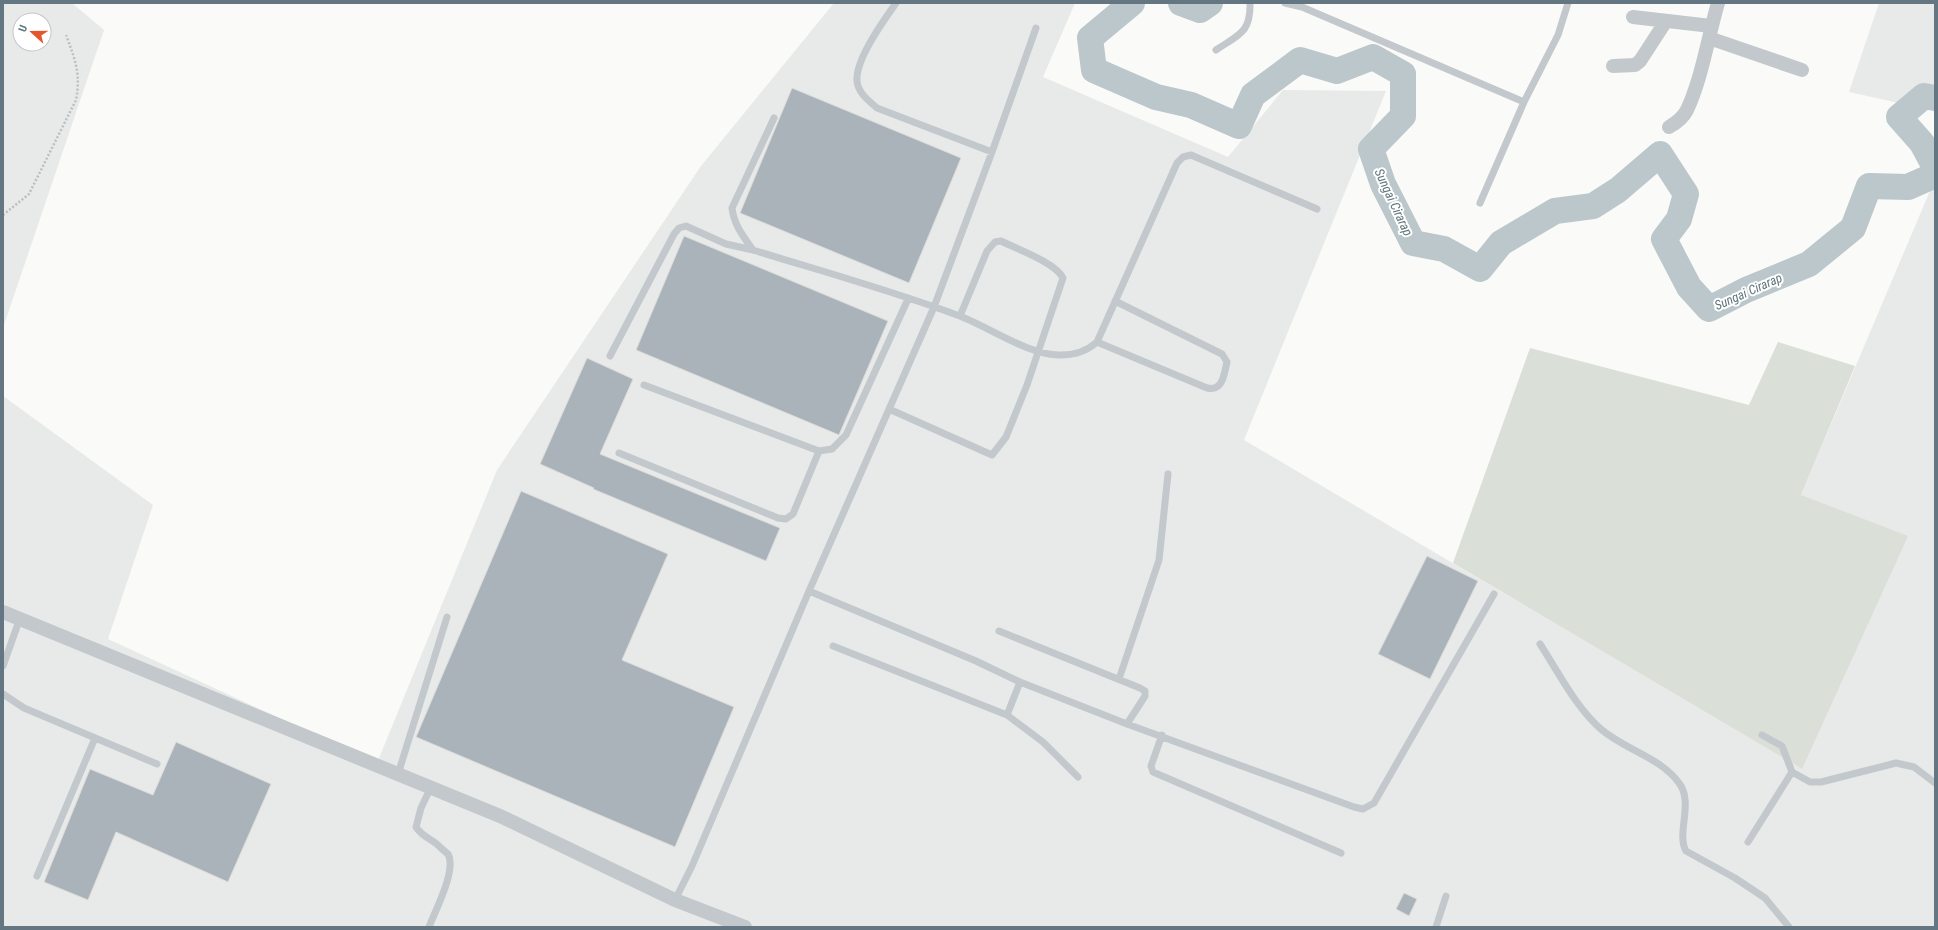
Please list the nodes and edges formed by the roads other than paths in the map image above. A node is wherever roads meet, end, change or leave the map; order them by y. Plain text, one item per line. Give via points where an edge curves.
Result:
1 (896, 3) edge
2 (1250, 3) edge
3 (1285, 3) edge
4 (1568, 3) edge
5 (1718, 3) edge
6 (1633, 17) dead end
7 (1666, 21) junction
8 (1036, 28) dead end
9 (1710, 32) junction
10 (1216, 50) dead end
11 (1613, 66) dead end
12 (1802, 70) dead end
13 (1524, 102) junction
14 (774, 118) dead end
15 (1669, 127) dead end
16 (992, 152) junction
17 (1480, 204) dead end
18 (1317, 209) dead end
19 (753, 250) junction
20 (908, 299) junction
21 (1115, 301) junction
22 (934, 306) junction
23 (960, 316) junction
24 (1097, 342) junction
25 (1039, 351) junction
26 (610, 356) dead end
27 (644, 385) dead end
28 (889, 409) junction
29 (819, 451) junction
30 (618, 453) dead end
31 (1168, 474) dead end
32 (809, 591) junction
33 (1494, 594) dead end
34 (3, 612) edge
35 (447, 616) dead end
36 (20, 618) junction
37 (999, 631) dead end
38 (1540, 644) dead end
39 (833, 646) dead end
40 (3, 666) edge
41 (1119, 679) junction
42 (1020, 682) junction
43 (3, 694) edge
44 (1007, 715) junction
45 (1127, 724) junction
46 (1162, 735) junction
47 (1762, 735) dead end
48 (95, 738) junction
49 (157, 764) dead end
50 (1792, 772) junction
51 (398, 774) junction
52 (1078, 777) dead end
53 (1935, 783) edge
54 (430, 787) junction
55 (1748, 842) dead end
56 (1341, 852) dead end
57 (37, 876) dead end
58 (1446, 896) dead end
59 (675, 900) junction
60 (429, 927) edge
61 (745, 927) edge
62 (1436, 927) edge
63 (1789, 927) edge

1 - 16 lane via 874,33 860,64 857,80 863,96 877,108
2 - 10 lane via 1245,30
3 - 13 lane via 1302,7
4 - 13 lane via 1558,35
5 - 9 street
6 - 7 street
7 - 9 street
7 - 11 street via 1640,61 1635,65
8 - 16 lane
9 - 12 street
9 - 15 street via 1686,111
13 - 17 lane
14 - 19 lane via 732,208 738,229
16 - 22 lane
18 - 21 lane via 1191,156 1183,157 1177,163
19 - 20 lane
19 - 26 lane via 726,244 686,226 679,228
20 - 22 lane
20 - 29 lane via 846,435 832,449
21 - 24 lane
21 - 24 lane via 1222,354 1227,362 1223,379 1214,390 1207,388
22 - 23 lane
22 - 28 lane
23 - 25 lane
23 - 25 lane via 987,251 995,242 1001,241 1053,267 1063,278
24 - 25 lane via 1088,350 1060,355
25 - 28 lane via 1006,437 992,455
27 - 29 lane
28 - 32 lane
29 - 30 lane via 793,514 786,519
31 - 41 lane via 1159,560
32 - 42 lane
32 - 59 lane via 692,866
33 - 46 lane via 1374,803 1363,808 1354,807
34 - 36 street
35 - 51 lane
36 - 40 lane
36 - 51 street
37 - 41 lane
38 - 63 lane via 1586,714 1603,731 1662,767 1680,784 1685,813 1682,844 1686,851 1766,898
39 - 44 lane
41 - 45 lane via 1145,691 1145,696
42 - 44 lane
42 - 45 lane
43 - 48 lane via 24,708
44 - 52 lane via 1043,742
45 - 46 lane
46 - 56 lane via 1151,766 1153,772
47 - 50 lane via 1782,746
48 - 49 lane
48 - 57 lane
50 - 53 lane via 1810,782 1821,782 1896,763 1914,767
50 - 55 lane
51 - 54 street
54 - 59 street via 500,816
54 - 60 lane via 416,827 421,835 439,845 448,855 450,867 448,881
58 - 62 lane
59 - 61 street

